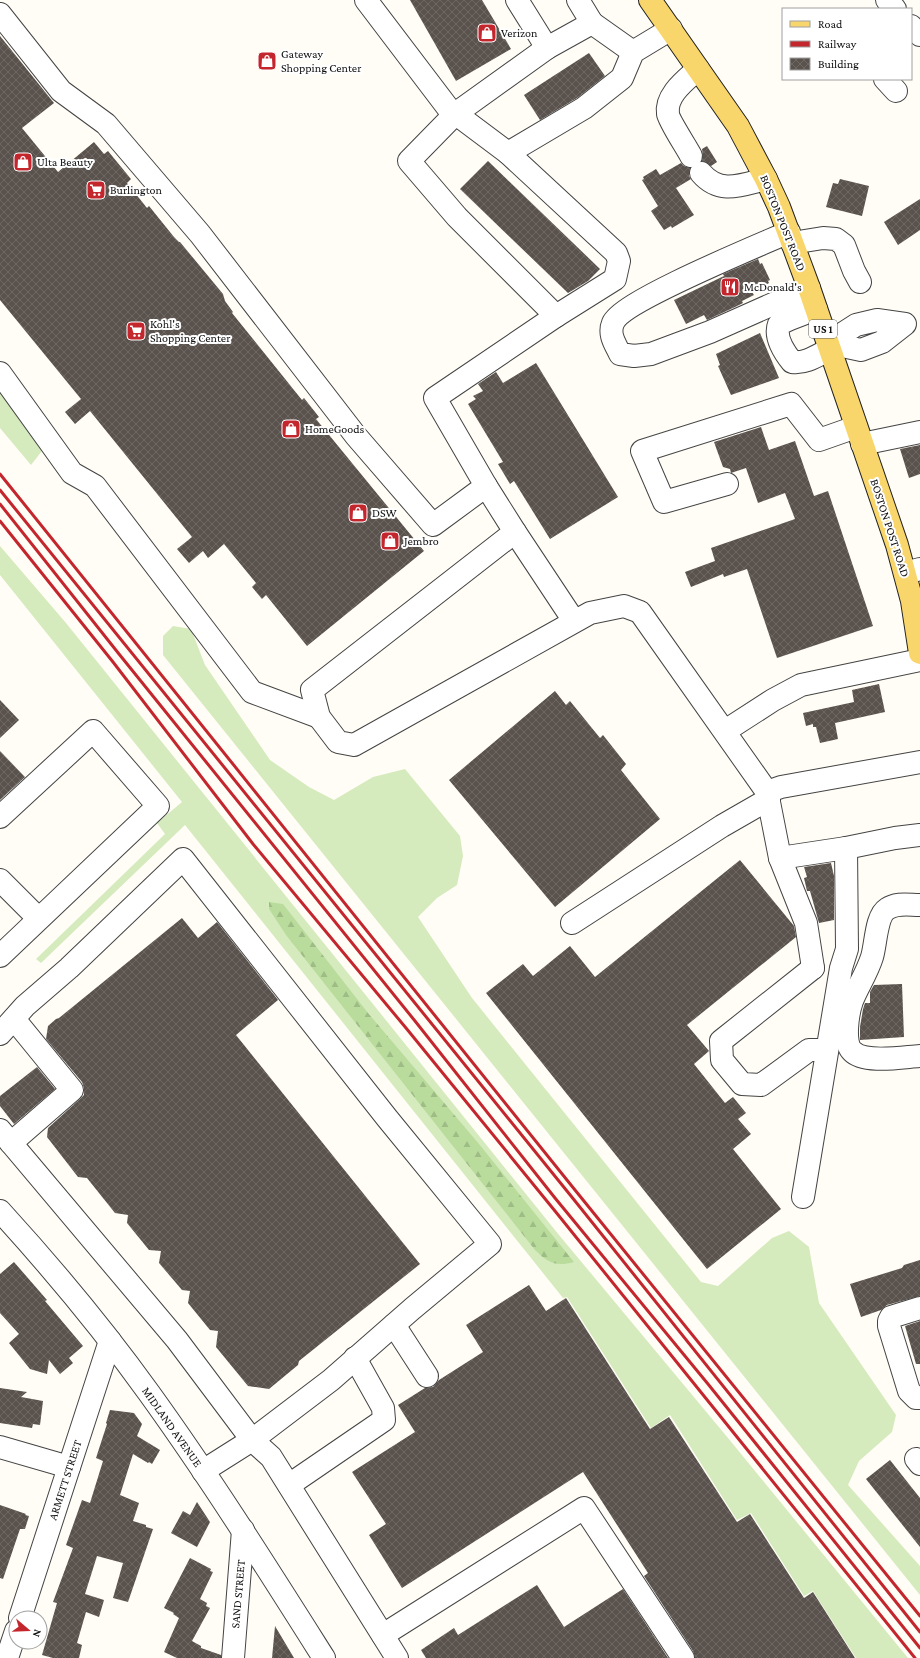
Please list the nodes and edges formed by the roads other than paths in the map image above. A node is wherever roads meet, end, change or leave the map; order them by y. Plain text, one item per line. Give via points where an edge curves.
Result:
1 (366, 0) edge
2 (517, 0) edge
3 (578, 0) edge
4 (650, 0) edge
5 (887, 0) edge
6 (894, 8) edge
7 (0, 14) edge
8 (592, 23) junction
9 (912, 27) edge
10 (671, 29) junction
11 (920, 35) edge
12 (547, 48) junction
13 (633, 52) junction
14 (698, 69) junction
15 (455, 114) junction
16 (508, 153) junction
17 (766, 179) junction
18 (791, 238) junction
19 (860, 282) dead end
20 (809, 288) junction
21 (816, 309) junction
22 (556, 316) junction
23 (912, 322) edge
24 (829, 346) junction
25 (0, 373) edge
26 (920, 432) edge
27 (859, 435) junction
28 (727, 484) dead end
29 (486, 486) junction
30 (515, 532) junction
31 (913, 571) edge
32 (574, 621) junction
33 (920, 653) edge
34 (920, 660) edge
35 (319, 716) junction
36 (725, 731) junction
37 (920, 762) edge
38 (768, 796) junction
39 (0, 818) edge
40 (920, 835) edge
41 (846, 848) junction
42 (780, 858) junction
43 (0, 880) edge
44 (920, 905) edge
45 (38, 918) junction
46 (572, 923) dead end
47 (0, 956) edge
48 (813, 968) junction
49 (839, 980) junction
50 (7, 1027) edge
51 (827, 1050) junction
52 (920, 1056) edge
53 (5, 1136) edge
54 (803, 1197) dead end
55 (0, 1210) edge
56 (920, 1308) edge
57 (394, 1325) junction
58 (110, 1341) junction
59 (355, 1358) junction
60 (427, 1376) dead end
61 (920, 1398) edge
62 (252, 1440) junction
63 (0, 1447) edge
64 (69, 1467) junction
65 (203, 1471) junction
66 (289, 1485) junction
67 (243, 1530) junction
68 (23, 1610) edge
69 (383, 1636) junction
70 (232, 1658) edge
71 (324, 1658) edge
72 (397, 1658) edge
73 (683, 1658) edge

1 - 15 street
2 - 12 street
3 - 8 street
4 - 10 main road, BOSTON POST ROAD / US 1
5 - 6 street
7 - 29 street via 61,91 106,124 200,234 356,436 433,525
8 - 12 street
8 - 13 street
9 - 11 street
10 - 13 street
10 - 14 main road, BOSTON POST ROAD / US 1
12 - 15 street
13 - 16 street via 622,78 584,108
14 - 17 main road, BOSTON POST ROAD / US 1 via 738,126
14 - 17 street via 678,88 670,102 668,115 696,164 708,182 730,188
15 - 16 street
15 - 22 street via 409,161 457,217
16 - 22 street via 612,248 619,261 615,279
17 - 18 main road, BOSTON POST ROAD / US 1
18 - 19 street via 836,238 844,245
18 - 20 main road, BOSTON POST ROAD / US 1
18 - 20 street via 665,287 621,313 613,323 611,336 620,354 651,354 710,332
20 - 21 main road, BOSTON POST ROAD / US 1
21 - 24 main road, BOSTON POST ROAD / US 1
21 - 24 street via 780,324 777,335 792,362 799,363 811,359
22 - 29 street via 435,398
23 - 24 street via 882,342 861,350
24 - 27 main road, BOSTON POST ROAD / US 1
25 - 35 street via 72,473 95,486 252,692
26 - 27 street
27 - 28 street via 819,440 791,404 642,451 664,502
27 - 31 main road, BOSTON POST ROAD / US 1
29 - 30 street
30 - 32 street
30 - 35 street via 312,690
31 - 33 main road, BOSTON POST ROAD / US 1
32 - 35 street via 354,745 338,742
32 - 36 street via 590,613 624,606 640,612
34 - 36 street via 801,685
36 - 38 street
37 - 38 street via 781,787
38 - 42 street
38 - 46 street
39 - 45 street via 93,731 158,806
40 - 41 street
41 - 42 street
41 - 49 street via 847,949
42 - 48 street via 806,923
43 - 45 street
44 - 52 street via 896,904 886,909 881,917 872,957 852,1002 846,1041 850,1051 872,1059
45 - 47 street
48 - 49 street
48 - 51 street via 722,1041 722,1060 742,1084 761,1085 809,1050
49 - 51 street
50 - 53 street via 72,1090
50 - 57 street via 25,1006 184,859 387,1118 490,1244
51 - 54 street
53 - 62 street via 177,1340
55 - 58 street, MIDLAND AVENUE
56 - 61 street via 891,1317 889,1326 909,1391 916,1398
57 - 59 street
57 - 60 street
58 - 64 street, ARMETT STREET
58 - 65 street, MIDLAND AVENUE
59 - 62 street via 331,1380
59 - 66 street via 383,1408 384,1420
62 - 65 street
62 - 66 street via 271,1457
63 - 64 street
64 - 68 street, ARMETT STREET
65 - 67 street, MIDLAND AVENUE
66 - 69 street
67 - 70 street, SAND STREET
67 - 71 street, MIDLAND AVENUE
69 - 72 street
69 - 73 street via 584,1508

